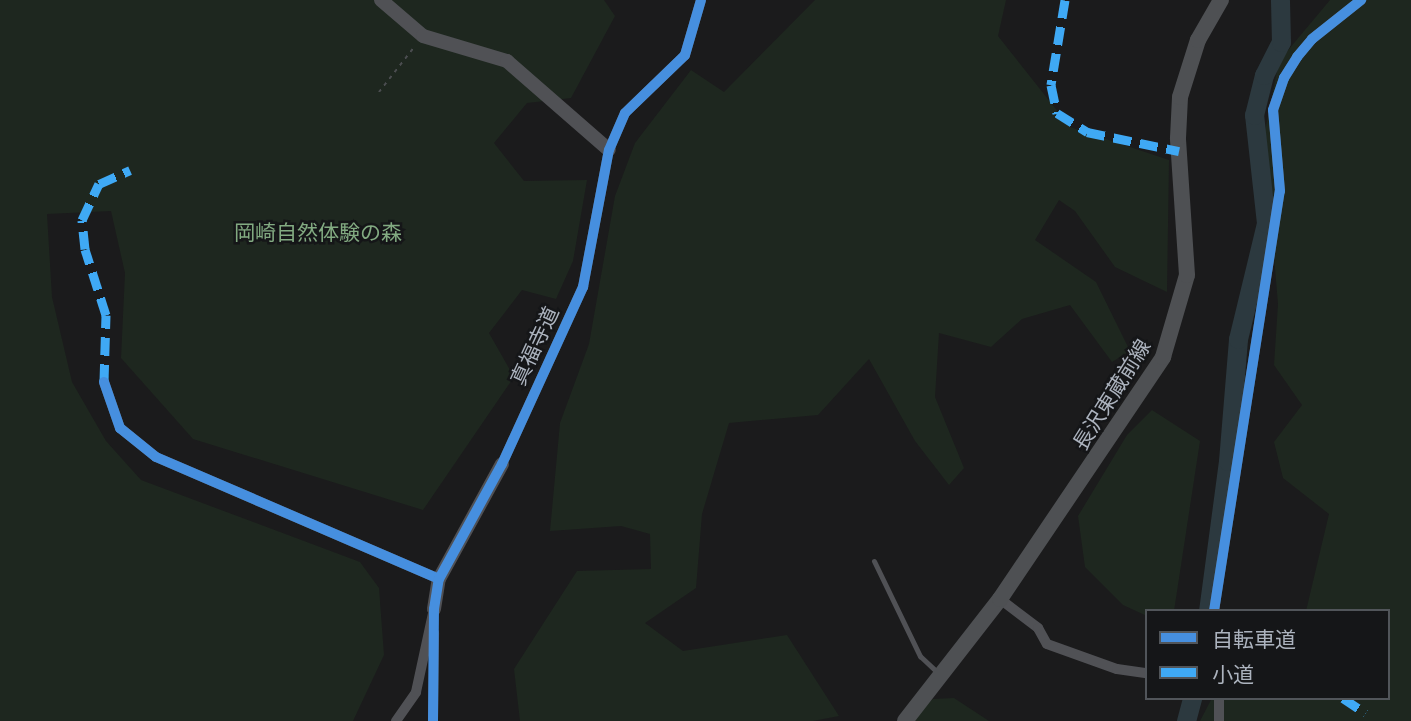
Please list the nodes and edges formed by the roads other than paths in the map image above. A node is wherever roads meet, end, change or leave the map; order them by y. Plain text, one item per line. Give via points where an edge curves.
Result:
1 (381, 0) edge
2 (701, 0) edge
3 (1221, 0) edge
4 (1361, 0) edge
5 (609, 150) junction
6 (104, 382) dead end
7 (502, 464) joint
8 (874, 561) dead end
9 (439, 579) junction
10 (1000, 599) junction
11 (1214, 609) edge
12 (434, 610) junction
13 (1145, 673) edge
14 (943, 677) junction
15 (1219, 700) edge
16 (396, 721) edge
17 (433, 721) edge
18 (905, 721) edge
19 (1219, 721) edge

1 - 5 street via 423,36 508,61
2 - 5 street, 真福寺道 via 685,55 625,113
3 - 10 main road, 長沢東蔵前線 via 1198,40 1180,97 1186,275 1172,336 1140,397
4 - 11 street via 1297,57 1273,110 1280,191
5 - 7 street, 真福寺道 via 583,288
6 - 9 street via 120,428 156,457
7 - 9 street, 真福寺道
8 - 14 lane via 920,656
9 - 12 street, 真福寺道
10 - 13 street via 1038,628 1047,644 1117,669
10 - 14 main road, 長沢東蔵前線
12 - 16 street via 416,692
12 - 17 street, 真福寺道
14 - 18 main road, 長沢東蔵前線
15 - 19 street

